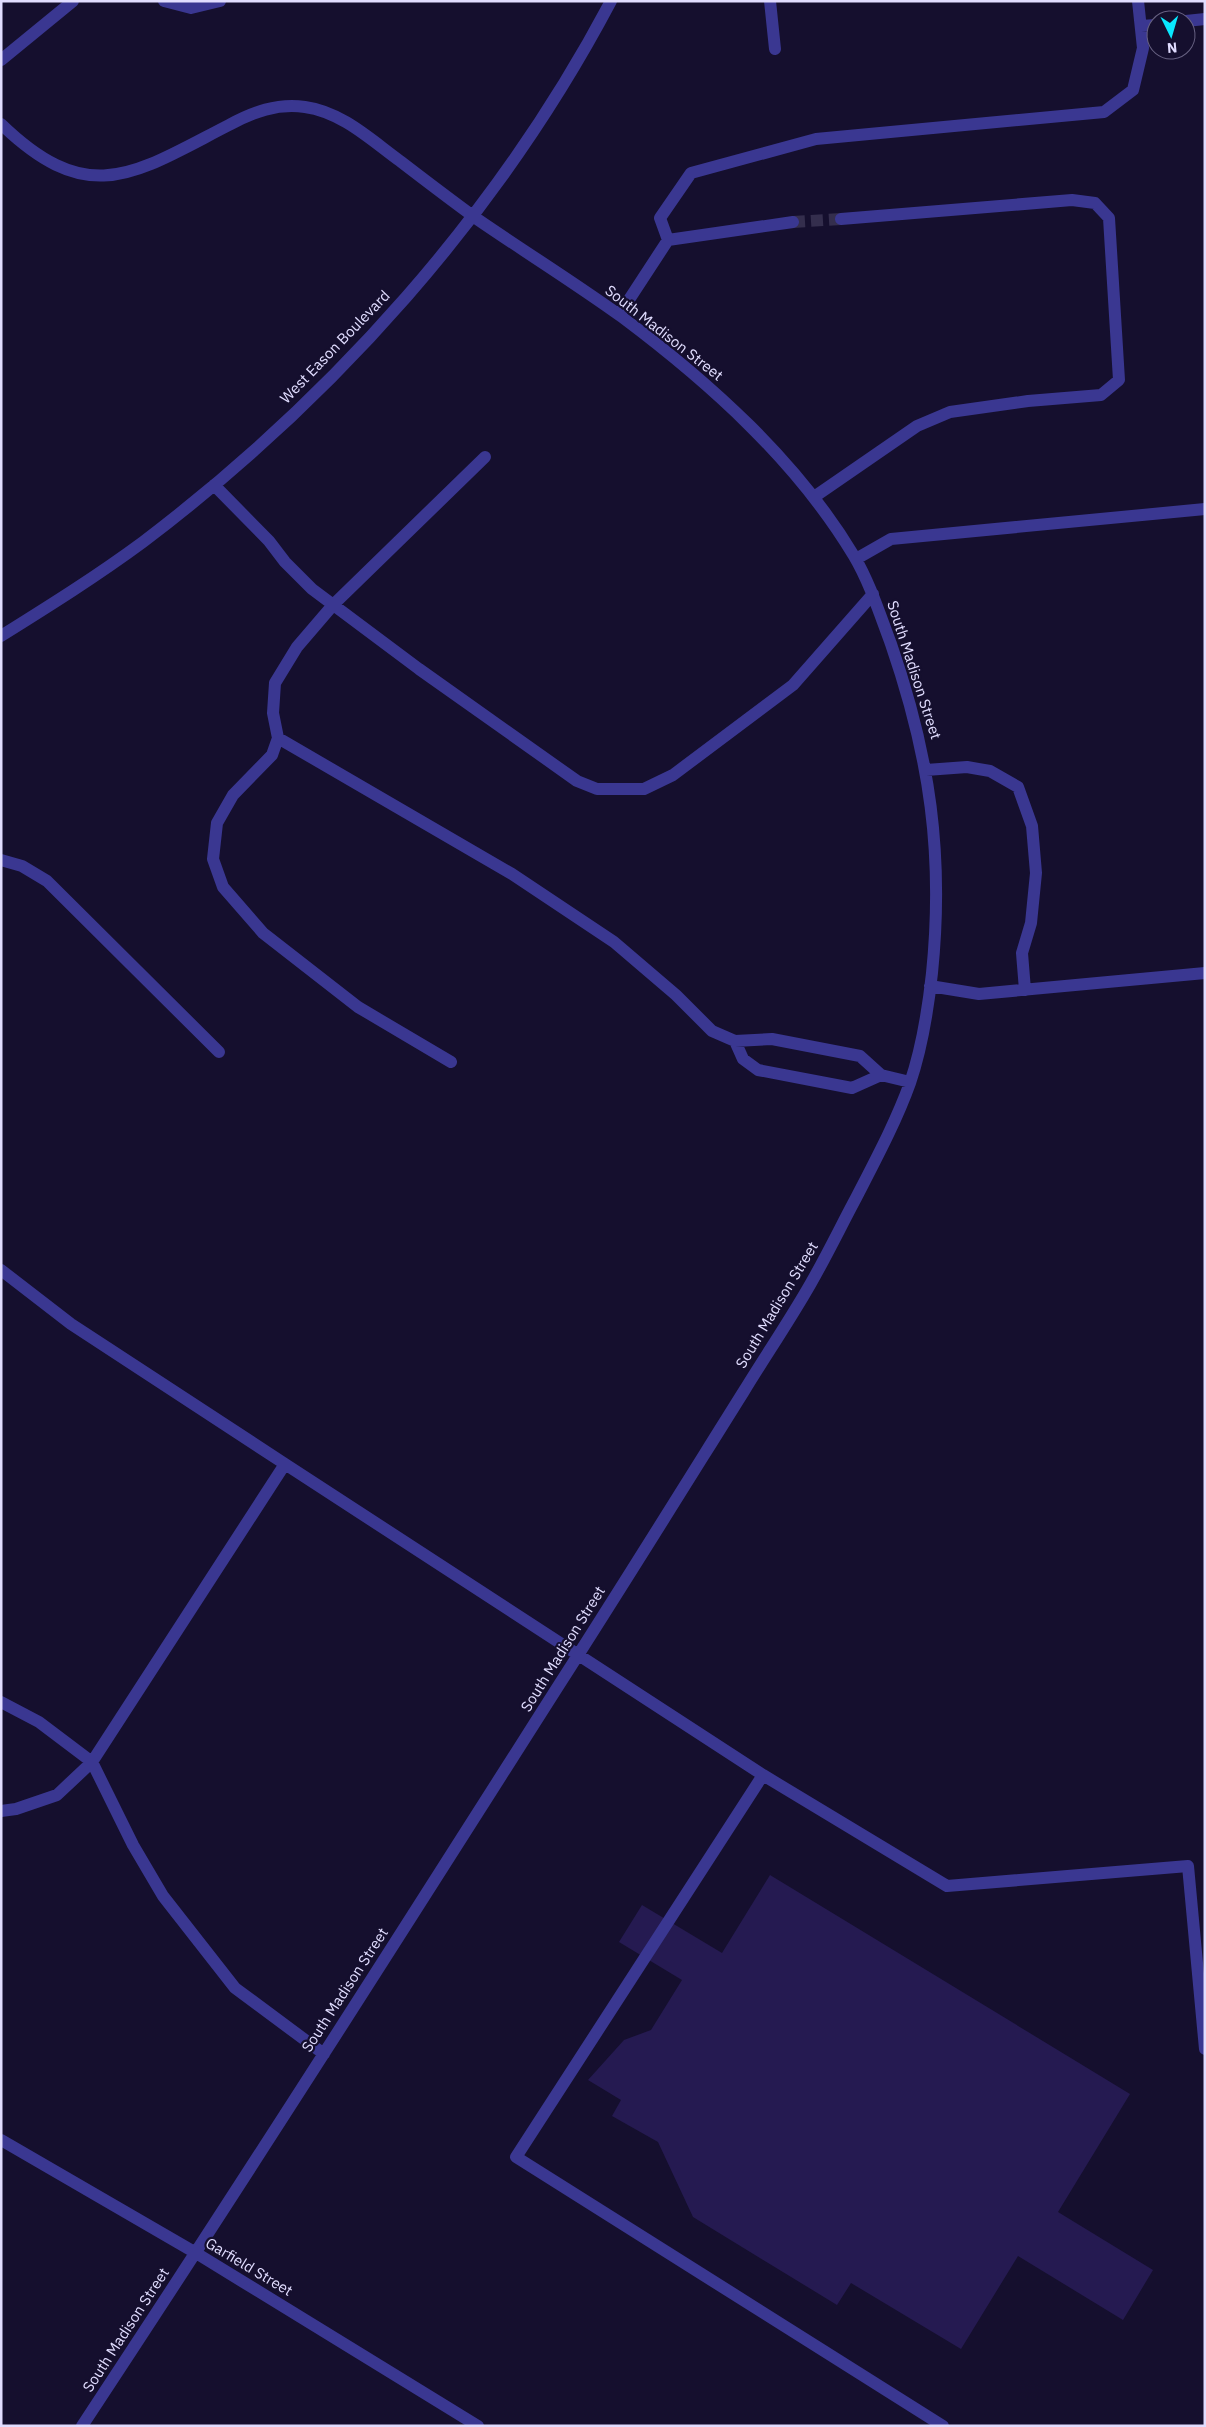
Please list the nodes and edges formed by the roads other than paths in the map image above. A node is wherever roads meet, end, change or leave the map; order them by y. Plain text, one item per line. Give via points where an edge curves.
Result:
1 (73, 1) edge
2 (164, 1) edge
3 (220, 1) edge
4 (611, 1) edge
5 (770, 1) edge
6 (1138, 1) edge
7 (1146, 25) edge
8 (1141, 26) junction
9 (775, 49) dead end
10 (1, 60) edge
11 (1, 124) edge
12 (472, 215) junction
13 (841, 219) tunnel mouth
14 (793, 222) tunnel mouth
15 (668, 240) junction
16 (619, 315) junction
17 (485, 457) dead end
18 (214, 485) junction
19 (814, 498) junction
20 (1205, 509) edge
21 (856, 559) junction
22 (873, 594) junction
23 (333, 605) junction
24 (1, 636) edge
25 (278, 738) junction
26 (926, 770) junction
27 (1, 860) edge
28 (1205, 973) edge
29 (930, 986) junction
30 (1025, 990) junction
31 (735, 1041) junction
32 (219, 1052) dead end
33 (451, 1062) dead end
34 (881, 1075) junction
35 (910, 1082) junction
36 (1, 1270) edge
37 (285, 1464) junction
38 (579, 1655) junction
39 (1, 1702) edge
40 (92, 1762) junction
41 (763, 1775) junction
42 (1, 1811) edge
43 (1205, 2049) edge
44 (324, 2054) junction
45 (1, 2140) edge
46 (196, 2253) junction
47 (82, 2426) edge
48 (478, 2426) edge
49 (943, 2426) edge

1 - 10 street
2 - 3 street via 191,8
4 - 12 street, West Eason Boulevard via 554,102
5 - 9 street
6 - 8 street
7 - 8 street
8 - 15 street via 1144,48 1133,90 1104,112 816,140 691,173 660,218
11 - 12 street, South Madison Street via 29,150 54,165 79,175 113,175 143,168 272,106 305,107 334,115 355,128
12 - 16 street, South Madison Street
12 - 18 street, West Eason Boulevard via 414,288 351,357 285,423
13 - 19 street via 1072,200 1095,203 1109,218 1119,380 1101,395 950,412 917,426
14 - 15 street
15 - 16 street
16 - 19 street, South Madison Street via 728,404
17 - 23 street
18 - 23 street via 285,562
18 - 24 street, West Eason Boulevard via 142,542
19 - 21 street, South Madison Street
20 - 21 street via 891,539
21 - 22 street, South Madison Street
22 - 23 street via 793,685 673,775 644,790 597,789 577,781
22 - 26 street, South Madison Street via 909,699
23 - 25 street via 297,647 275,683 273,713
25 - 31 street via 512,874 614,942 712,1031
25 - 33 street via 272,755 233,795 218,823 213,859 223,887 263,933 358,1007
26 - 29 street, South Madison Street via 937,862 937,918
26 - 30 street via 966,767 990,771 1018,787 1032,826 1036,874 1031,922 1022,953
27 - 32 street via 22,866 47,881
28 - 30 street
29 - 30 street via 979,994
29 - 35 street, South Madison Street
31 - 34 street via 772,1039 860,1056
31 - 34 street via 743,1059 758,1070 852,1088
34 - 35 street
35 - 38 street, South Madison Street via 876,1159 811,1284
36 - 37 street via 71,1324
37 - 38 street
37 - 40 street
38 - 41 street
38 - 44 street, South Madison Street
39 - 40 street via 39,1722
40 - 42 street via 57,1795 16,1810
40 - 44 street via 133,1845 164,1896 235,1988
41 - 43 street via 947,1886 1188,1866
41 - 49 street via 516,2158
44 - 46 street, South Madison Street
45 - 46 street, Garfield Street
46 - 47 street, South Madison Street
46 - 48 street, Garfield Street

